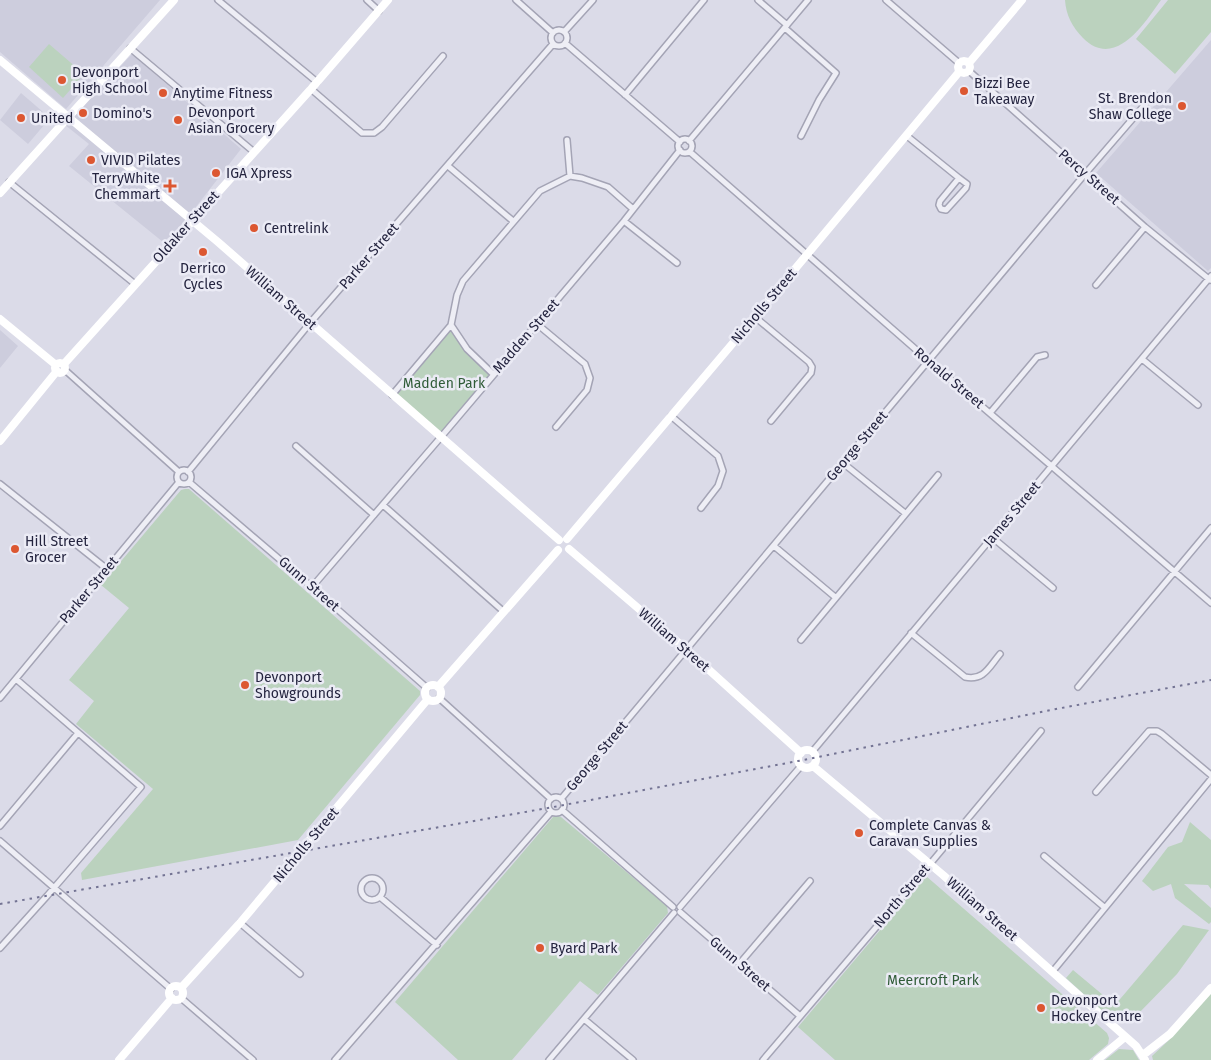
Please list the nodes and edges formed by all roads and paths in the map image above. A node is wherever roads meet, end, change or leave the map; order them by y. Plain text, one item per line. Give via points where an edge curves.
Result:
1 (174, 0) edge
2 (218, 0) edge
3 (367, 0) edge
4 (388, 0) edge
5 (516, 0) edge
6 (593, 0) edge
7 (704, 0) edge
8 (758, 0) edge
9 (808, 0) edge
10 (886, 0) edge
11 (1022, 0) edge
12 (379, 10) junction
13 (786, 27) junction
14 (564, 32) junction
15 (553, 33) junction
16 (565, 43) junction
17 (553, 44) junction
18 (130, 48) junction
19 (443, 56) dead end
20 (0, 60) edge
21 (959, 63) junction
22 (969, 67) junction
23 (959, 72) junction
24 (317, 82) junction
25 (311, 89) junction
26 (1154, 94) dead end
27 (625, 95) junction
28 (67, 117) junction
29 (801, 136) dead end
30 (907, 136) junction
31 (566, 140) dead end
32 (689, 141) junction
33 (680, 142) junction
34 (680, 150) junction
35 (254, 152) junction
36 (690, 152) junction
37 (448, 166) junction
38 (1085, 174) junction
39 (570, 176) junction
40 (959, 178) junction
41 (9, 182) junction
42 (0, 193) edge
43 (633, 209) junction
44 (192, 220) junction
45 (624, 221) junction
46 (513, 222) junction
47 (1145, 227) junction
48 (807, 255) junction
49 (677, 263) dead end
50 (1210, 279) edge
51 (135, 284) junction
52 (1096, 286) dead end
53 (755, 317) junction
54 (0, 319) edge
55 (310, 323) junction
56 (537, 324) junction
57 (451, 325) junction
58 (1045, 355) dead end
59 (1142, 359) junction
60 (929, 361) junction
61 (60, 368) junction
62 (493, 374) junction
63 (392, 395) junction
64 (1198, 405) dead end
65 (990, 413) junction
66 (671, 416) junction
67 (771, 421) dead end
68 (556, 427) dead end
69 (441, 437) junction
70 (0, 441) edge
71 (296, 446) dead end
72 (843, 462) junction
73 (1052, 466) junction
74 (179, 472) junction
75 (188, 472) junction
76 (938, 475) dead end
77 (179, 482) junction
78 (189, 482) junction
79 (0, 484) edge
80 (383, 505) junction
81 (701, 508) dead end
82 (905, 513) junction
83 (374, 515) junction
84 (1211, 528) edge
85 (992, 538) junction
86 (568, 539) junction
87 (558, 540) junction
88 (774, 546) junction
89 (569, 549) junction
90 (558, 550) junction
91 (107, 569) junction
92 (1174, 571) junction
93 (312, 587) junction
94 (1053, 588) dead end
95 (836, 597) junction
96 (1211, 603) edge
97 (503, 611) junction
98 (912, 633) junction
99 (801, 640) dead end
100 (686, 650) junction
101 (1000, 654) dead end
102 (16, 679) junction
103 (438, 687) junction
104 (1078, 687) dead end
105 (427, 688) junction
106 (0, 698) edge
107 (439, 698) junction
108 (428, 699) junction
109 (1041, 730) dead end
110 (78, 733) junction
111 (801, 752) junction
112 (812, 752) junction
113 (801, 766) junction
114 (812, 766) junction
115 (1211, 775) edge
116 (1211, 779) edge
117 (1096, 792) dead end
118 (551, 798) junction
119 (561, 799) junction
120 (562, 810) junction
121 (551, 812) junction
122 (0, 826) edge
123 (0, 840) edge
124 (1044, 856) dead end
125 (930, 864) junction
126 (810, 882) dead end
127 (55, 887) junction
128 (380, 897) junction
129 (1104, 908) junction
130 (678, 911) junction
131 (240, 923) junction
132 (437, 944) junction
133 (0, 948) edge
134 (740, 963) junction
135 (1052, 971) junction
136 (300, 974) dead end
137 (181, 988) junction
138 (1211, 988) edge
139 (172, 989) junction
140 (172, 998) junction
141 (181, 998) junction
142 (800, 1016) junction
143 (584, 1019) junction
144 (1125, 1037) junction
145 (1144, 1057) edge
146 (119, 1060) edge
147 (253, 1060) edge
148 (335, 1060) edge
149 (549, 1060) edge
150 (634, 1060) edge
151 (762, 1060) edge
152 (1097, 1060) edge

1 - 18 street
2 - 24 street
3 - 12 street
4 - 12 street, Oldaker Street
5 - 15 street
6 - 14 street
7 - 27 street
8 - 13 street
9 - 13 street
10 - 21 street
11 - 22 street
12 - 24 street, Oldaker Street
13 - 29 street via 836,73
13 - 32 street
14 - 15 street
14 - 16 street
15 - 17 street
16 - 17 street via 560,46
16 - 27 street
17 - 37 street, Parker Street
18 - 28 street
18 - 35 street
19 - 25 street via 374,133 362,133
20 - 28 street, William Street
21 - 22 street via 962,61
21 - 23 street
22 - 23 street via 965,74
22 - 38 street, Percy Street
23 - 30 street, Nicholls Street
24 - 25 street, Oldaker Street
25 - 35 street, Oldaker Street
26 - 38 street, George Street
27 - 33 street
28 - 41 street
28 - 44 street, William Street
30 - 40 street
30 - 48 street, Nicholls Street
31 - 39 street
32 - 33 street
32 - 36 street via 692,145
33 - 34 street
34 - 36 street
34 - 43 street, Madden Street
35 - 44 street, Oldaker Street
36 - 48 street, Ronald Street
37 - 46 street
37 - 55 street, Parker Street
38 - 47 street, Percy Street
38 - 60 street, George Street
39 - 43 street via 608,187
39 - 46 street via 540,191
40 - 40 street via 966,188 946,210 941,208 940,201
41 - 42 street
41 - 51 street
43 - 45 street, Madden Street
44 - 51 street, Oldaker Street
44 - 55 street, William Street
45 - 49 street
45 - 56 street, Madden Street
46 - 57 street via 463,281
47 - 50 street, Percy Street
47 - 52 street
48 - 53 street, Nicholls Street
48 - 60 street, Ronald Street
50 - 59 street, James Street
51 - 61 street, Oldaker Street
53 - 66 street, Nicholls Street
53 - 67 street via 812,367 811,373
54 - 61 street
55 - 63 street, William Street
55 - 75 street, Parker Street
56 - 62 street, Madden Street
56 - 68 street via 586,364 590,378 587,390
57 - 62 street via 467,350
57 - 63 street
58 - 65 street via 1037,357
59 - 64 street
59 - 73 street, James Street
60 - 65 street, Ronald Street
60 - 72 street, George Street
61 - 70 street, Oldaker Street
61 - 74 street
62 - 69 street, Madden Street
63 - 69 street, William Street
65 - 73 street, Ronald Street
66 - 81 street via 718,456 723,471 718,486
66 - 86 street, Nicholls Street
69 - 80 street, Madden Street
69 - 87 street, William Street
71 - 83 street
72 - 82 street
72 - 88 street, George Street
73 - 85 street, James Street
73 - 92 street, Ronald Street
74 - 75 street
74 - 77 street
75 - 78 street via 191,476
76 - 82 street
77 - 78 street
77 - 91 street, Parker Street
78 - 93 street, Gunn Street
79 - 91 street
80 - 83 street, Madden Street
80 - 97 street
82 - 95 street
83 - 93 street, Madden Street
84 - 92 street
85 - 94 street
85 - 98 street, James Street
86 - 87 street
86 - 89 street
87 - 90 street
88 - 95 street
88 - 100 street, George Street
89 - 90 street via 564,552
89 - 100 street, William Street
90 - 97 street
91 - 102 street, Parker Street
92 - 96 street, Ronald Street
92 - 104 street
93 - 105 street, Gunn Street
95 - 99 street
97 - 103 street
98 - 101 street via 965,677 979,677
98 - 112 street, James Street
100 - 111 street, William Street
100 - 119 street, George Street
102 - 106 street, Parker Street
102 - 110 street
103 - 105 street via 432,685
103 - 107 street
105 - 108 street
107 - 108 street
107 - 118 street
108 - 131 street, Nicholls Street
109 - 125 street, North Street
110 - 122 street
110 - 127 street via 141,787
111 - 112 street
111 - 113 street via 798,758
112 - 114 street via 815,758
113 - 114 street
113 - 130 street
114 - 125 street, William Street
115 - 117 street via 1162,734 1149,731
116 - 129 street
118 - 119 street
118 - 121 street via 547,805
119 - 120 street
120 - 121 street
120 - 130 street via 673,907 676,905
121 - 132 street
123 - 127 street
124 - 129 street
125 - 135 street, William Street
125 - 142 street, North Street
126 - 134 street
127 - 133 street
127 - 139 street
128 - 128 street via 373,900 365,898 361,892 362,884 369,879 380,882
128 - 132 street
129 - 135 street
130 - 134 street, Gunn Street
130 - 143 street
131 - 136 street
131 - 137 street, Nicholls Street
132 - 148 street
134 - 142 street, Gunn Street
135 - 144 street, William Street
137 - 139 street via 176,986
137 - 141 street
138 - 145 street via 1170,1034
139 - 140 street
140 - 141 street
140 - 146 street
141 - 147 street
142 - 151 street, North Street
143 - 149 street
143 - 150 street
144 - 145 street, William Street
144 - 152 street

